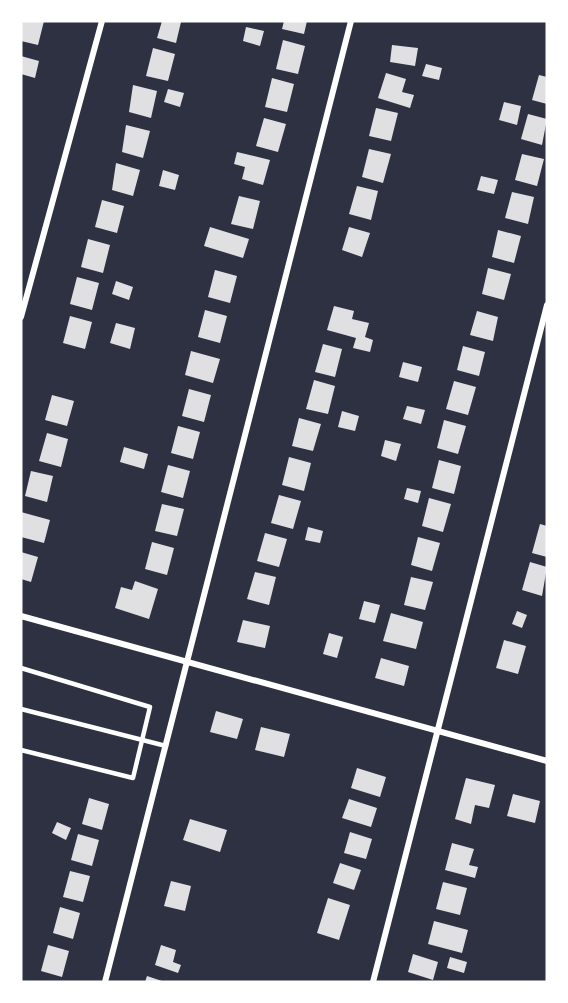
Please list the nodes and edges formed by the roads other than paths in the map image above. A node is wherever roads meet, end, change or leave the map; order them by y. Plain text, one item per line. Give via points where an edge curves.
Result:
1 (102, 21) edge
2 (351, 21) edge
3 (547, 305) edge
4 (21, 317) edge
5 (21, 616) edge
6 (187, 664) junction
7 (21, 668) edge
8 (21, 709) edge
9 (438, 733) junction
10 (142, 741) junction
11 (166, 746) junction
12 (21, 750) edge
13 (547, 761) edge
14 (105, 982) edge
15 (373, 982) edge

1 - 4 street
2 - 6 street
3 - 9 street
5 - 6 street
6 - 9 street
6 - 11 street
7 - 10 lane via 150,707
8 - 10 lane
9 - 13 street
9 - 15 street
10 - 11 lane
10 - 12 lane via 133,778
11 - 14 street

